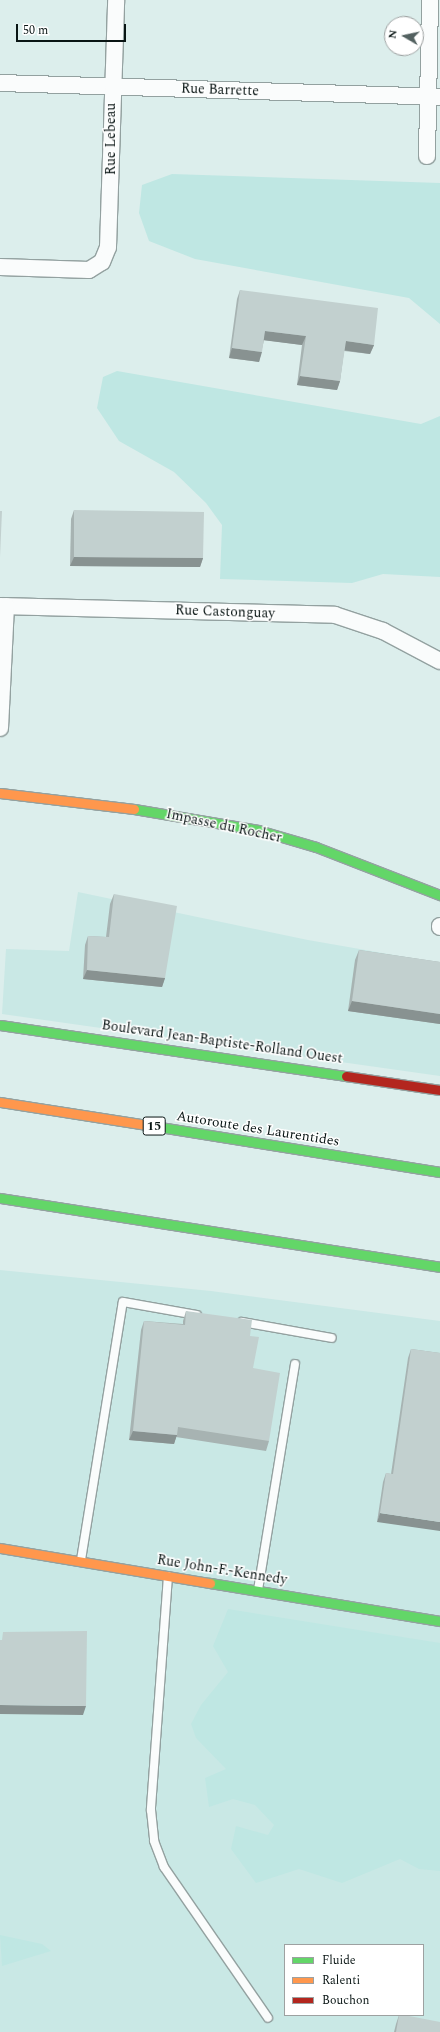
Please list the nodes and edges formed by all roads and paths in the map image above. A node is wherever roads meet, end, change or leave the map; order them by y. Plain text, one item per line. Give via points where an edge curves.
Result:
1 (116, 0) edge
2 (430, 0) edge
3 (0, 83) edge
4 (111, 86) junction
5 (434, 97) edge
6 (427, 156) dead end
7 (0, 267) edge
8 (3, 606) edge
9 (440, 661) edge
10 (0, 728) edge
11 (0, 793) edge
12 (440, 894) edge
13 (0, 1025) edge
14 (440, 1090) edge
15 (0, 1102) edge
16 (440, 1172) edge
17 (0, 1199) edge
18 (440, 1267) edge
19 (208, 1317) edge
20 (232, 1321) edge
21 (332, 1338) dead end
22 (295, 1364) dead end
23 (0, 1548) edge
24 (81, 1561) junction
25 (168, 1576) junction
26 (258, 1591) junction
27 (440, 1620) edge
28 (268, 2018) dead end

1 - 4 street, Rue Lebeau
2 - 5 street
3 - 4 street, Rue Barrette
4 - 5 street, Rue Barrette
4 - 7 street, Rue Lebeau via 108,247 102,262 89,270
5 - 6 street
8 - 9 street, Rue Castonguay via 336,615 383,631
8 - 10 street
11 - 12 main road, Impasse du Rocher via 147,810 258,830 316,847
13 - 14 main road, Boulevard Jean-Baptiste-Rolland Ouest
15 - 16 main road, Autoroute des Laurentides / 15
17 - 18 main road
19 - 24 lane via 123,1302
20 - 21 lane
22 - 26 lane
23 - 24 main road, Rue John-F.-Kennedy
24 - 25 main road, Rue John-F.-Kennedy
25 - 26 main road, Rue John-F.-Kennedy
25 - 28 lane via 152,1810 154,1841 164,1867
26 - 27 main road, Rue John-F.-Kennedy

